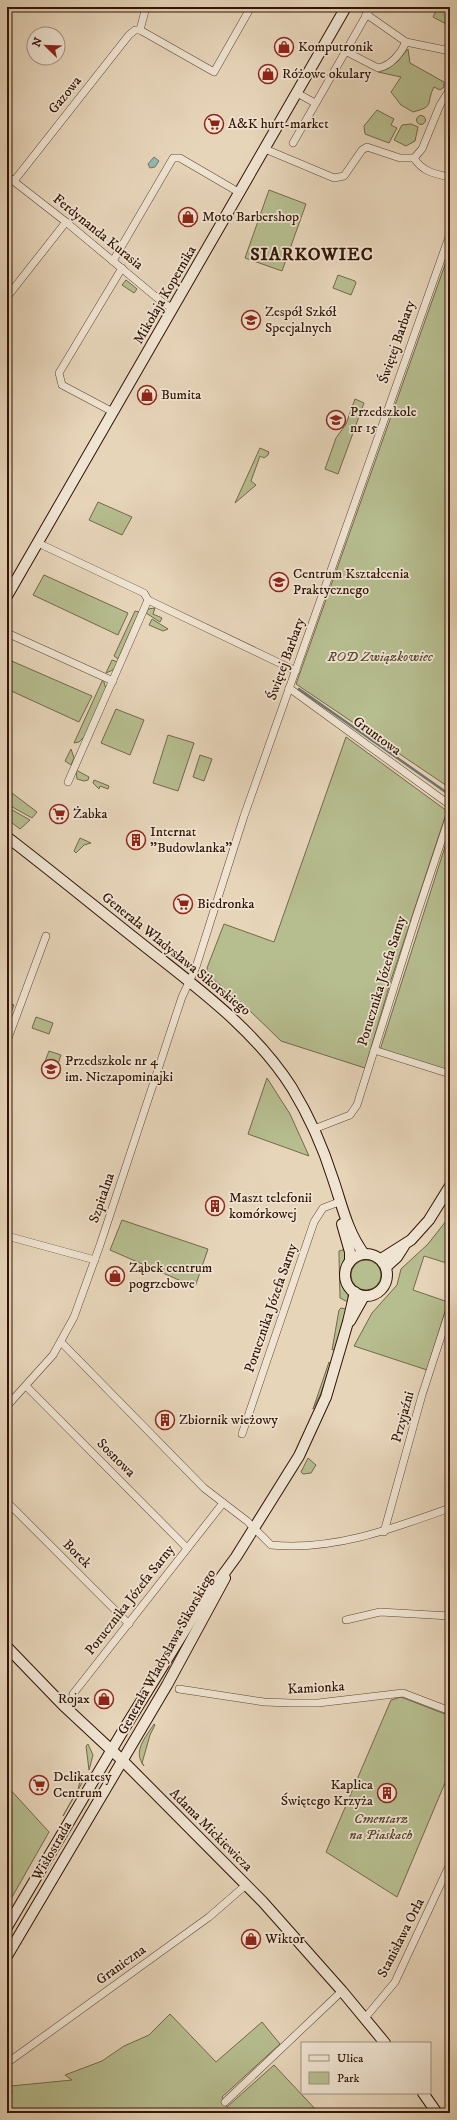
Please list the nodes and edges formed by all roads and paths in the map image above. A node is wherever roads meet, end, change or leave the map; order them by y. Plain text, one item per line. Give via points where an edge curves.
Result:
1 (146, 7) edge
2 (242, 7) edge
3 (346, 7) edge
4 (371, 7) edge
5 (250, 9) edge
6 (366, 14) junction
7 (140, 30) junction
8 (406, 42) junction
9 (345, 51) junction
10 (450, 51) edge
11 (450, 89) edge
12 (297, 92) junction
13 (315, 103) junction
14 (292, 143) dead end
15 (265, 149) junction
16 (414, 158) junction
17 (7, 176) edge
18 (449, 177) dead end
19 (14, 181) junction
20 (240, 193) junction
21 (66, 222) junction
22 (450, 234) edge
23 (113, 261) junction
24 (122, 268) junction
25 (7, 297) edge
26 (173, 309) junction
27 (113, 412) junction
28 (38, 543) junction
29 (7, 596) edge
30 (148, 600) junction
31 (7, 633) edge
32 (296, 671) junction
33 (113, 681) junction
34 (289, 688) junction
35 (68, 782) dead end
36 (450, 805) edge
37 (450, 815) edge
38 (7, 837) edge
39 (46, 936) dead end
40 (189, 981) junction
41 (7, 1042) edge
42 (374, 1050) junction
43 (450, 1074) edge
44 (314, 1129) junction
45 (450, 1186) edge
46 (339, 1202) junction
47 (7, 1236) edge
48 (364, 1254) junction
49 (95, 1260) junction
50 (350, 1261) junction
51 (383, 1263) junction
52 (359, 1294) junction
53 (450, 1309) edge
54 (61, 1342) junction
55 (26, 1386) junction
56 (7, 1406) edge
57 (242, 1434) dead end
58 (7, 1502) edge
59 (222, 1503) junction
60 (450, 1508) edge
61 (254, 1528) junction
62 (384, 1532) junction
63 (187, 1548) junction
64 (236, 1557) junction
65 (450, 1616) edge
66 (346, 1620) dead end
67 (129, 1624) junction
68 (7, 1647) edge
69 (180, 1689) dead end
70 (73, 1694) dead end
71 (450, 1711) edge
72 (111, 1751) junction
73 (122, 1760) junction
74 (450, 1864) edge
75 (448, 1877) edge
76 (246, 1885) junction
77 (7, 1927) edge
78 (7, 1956) edge
79 (342, 1991) junction
80 (365, 2018) junction
81 (384, 2042) edge
82 (7, 2063) edge
83 (424, 2094) edge
84 (225, 2102) dead end
85 (437, 2113) edge

1 - 7 street
2 - 5 street
3 - 12 street, Mikołaja Kopernika
4 - 6 street
5 - 7 street via 214,72
6 - 8 street
6 - 9 street
7 - 19 street, Gazowa via 135,30 129,35
8 - 9 street via 401,53 378,68
8 - 10 street
9 - 13 street
11 - 16 street via 440,105 422,150
12 - 13 street
12 - 15 street, Mikołaja Kopernika
13 - 14 street
15 - 16 street via 334,178 344,176 362,150 369,147 400,158
15 - 20 street, Mikołaja Kopernika
16 - 18 street via 418,166 426,171
17 - 19 street, Ferdynanda Kurasia
19 - 21 street, Ferdynanda Kurasia
20 - 23 street via 180,158 174,158
20 - 26 street, Mikołaja Kopernika
21 - 23 street, Ferdynanda Kurasia
21 - 25 street
22 - 32 street, Świętej Barbary
23 - 24 street, Ferdynanda Kurasia
24 - 26 street, Ferdynanda Kurasia
24 - 27 street via 59,373 62,385
26 - 27 street, Mikołaja Kopernika
27 - 28 street, Mikołaja Kopernika
28 - 29 street, Mikołaja Kopernika
28 - 30 street via 144,593
30 - 32 street
30 - 33 street
31 - 33 street
32 - 34 street, Świętej Barbary
33 - 35 street
34 - 36 street, Gruntowa
34 - 40 street, Świętej Barbary
37 - 42 street, Porucznika Józefa Sarny
38 - 40 street, Generała Władysława Sikorskiego
39 - 41 street
40 - 44 street, Generała Władysława Sikorskiego via 230,1014 268,1054 292,1088
40 - 49 street, Szpitalna
42 - 43 street
42 - 44 street, Porucznika Józefa Sarny via 354,1112
44 - 46 street, Generała Władysława Sikorskiego
45 - 51 street via 429,1220 404,1245 397,1257
46 - 48 street, Generała Władysława Sikorskiego via 353,1237
46 - 50 street, Generała Władysława Sikorskiego
46 - 57 street, Porucznika Józefa Sarny via 323,1208 314,1222
47 - 49 street
48 - 50 street
48 - 51 street via 370,1254
49 - 54 street, Szpitalna via 74,1317
50 - 52 street via 345,1274 350,1288
51 - 52 street via 386,1281 383,1287 371,1295
52 - 61 street, Generała Władysława Sikorskiego via 326,1397 311,1431 288,1475
53 - 62 street, Przyjaźni via 422,1395
54 - 55 street, Szpitalna
54 - 59 street via 204,1488
55 - 56 street, Szpitalna
55 - 63 street, Sosnowa
58 - 67 street, Borek
59 - 61 street
59 - 63 street, Porucznika Józefa Sarny
60 - 62 street
61 - 62 street via 271,1545 284,1546 316,1546
61 - 64 street, Generała Władysława Sikorskiego
63 - 67 street, Porucznika Józefa Sarny
64 - 72 street, Generała Władysława Sikorskiego via 202,1603
64 - 73 street, Generała Władysława Sikorskiego via 195,1635
65 - 66 street via 380,1612
67 - 70 street, Porucznika Józefa Sarny
68 - 72 street, Adama Mickiewicza
69 - 71 street, Kamionka via 264,1702 291,1703 318,1703 403,1693
72 - 73 street, Adama Mickiewicza
72 - 77 street, Wisłostrada
73 - 76 street, Adama Mickiewicza
73 - 78 street, Wisłostrada
74 - 75 street, Stanisława Orła
75 - 80 street, Stanisława Orła via 395,1982
76 - 79 street, Adama Mickiewicza
76 - 82 street, Graniczna via 210,1917
79 - 80 street, Adama Mickiewicza
79 - 84 street
80 - 81 street, Adama Mickiewicza
83 - 85 street

